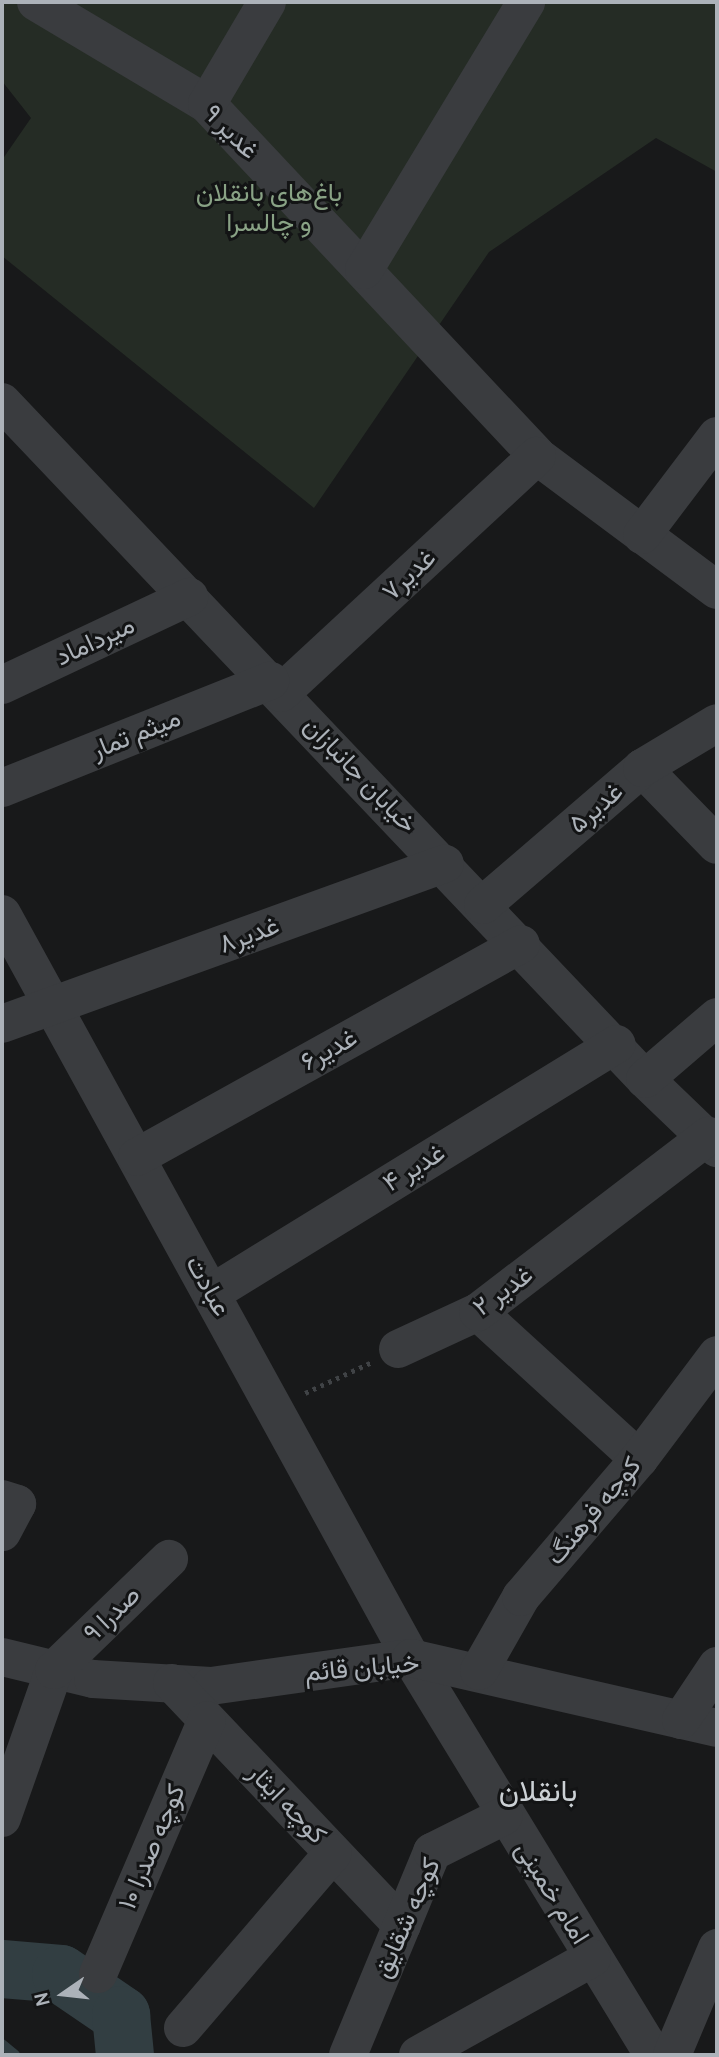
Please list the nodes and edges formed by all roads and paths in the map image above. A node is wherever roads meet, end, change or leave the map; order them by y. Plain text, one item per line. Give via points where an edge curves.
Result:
1 (36, 2) edge
2 (267, 2) edge
3 (526, 2) edge
4 (207, 104) junction
5 (364, 270) junction
6 (2, 402) edge
7 (717, 436) edge
8 (537, 456) junction
9 (642, 535) junction
10 (717, 590) edge
11 (189, 597) junction
12 (2, 685) edge
13 (275, 687) junction
14 (717, 723) edge
15 (642, 768) junction
16 (2, 788) edge
17 (717, 845) edge
18 (444, 864) junction
19 (483, 905) junction
20 (2, 914) edge
21 (521, 944) junction
22 (53, 1006) junction
23 (717, 1017) edge
24 (2, 1024) edge
25 (616, 1044) junction
26 (645, 1080) junction
27 (713, 1142) edge
28 (136, 1157) junction
29 (212, 1293) junction
30 (478, 1312) junction
31 (398, 1349) joint
32 (717, 1354) edge
33 (275, 1407) junction
34 (639, 1459) junction
35 (2, 1499) edge
36 (2, 1532) edge
37 (169, 1559) dead end
38 (2, 1657) edge
39 (411, 1658) junction
40 (717, 1666) edge
41 (54, 1670) junction
42 (479, 1671) junction
43 (172, 1683) junction
44 (207, 1720) junction
45 (681, 1720) junction
46 (717, 1728) edge
47 (504, 1816) junction
48 (2, 1818) edge
49 (333, 1853) junction
50 (402, 1925) junction
51 (717, 1948) edge
52 (593, 1958) junction
53 (98, 1974) dead end
54 (183, 2028) dead end
55 (348, 2055) edge
56 (418, 2055) edge
57 (653, 2055) edge
58 (673, 2055) edge

1 - 4 street, غدیر ۹
2 - 4 street
3 - 5 street
4 - 5 street, غدیر ۹
5 - 8 street, غدیر ۹
6 - 11 street, خیابان جانبازان
7 - 9 street
8 - 9 street, غدیر ۹
8 - 13 street, غدیر۷
9 - 10 street, غدیر ۹
11 - 12 street, میرداماد
11 - 13 street, خیابان جانبازان
13 - 16 street, میثم تمار
13 - 18 street, خیابان جانبازان
14 - 15 street, غدیر۵
15 - 17 street
15 - 19 street, غدیر۵
18 - 19 street, خیابان جانبازان
18 - 22 street, غدیر۸
19 - 21 street, خیابان جانبازان
20 - 22 street, عبادت
21 - 25 street, خیابان جانبازان
21 - 28 street, غدیر۶
22 - 24 street, غدیر۸
22 - 28 street, عبادت
23 - 26 street
25 - 26 street, خیابان جانبازان
25 - 29 street, غدیر ۴
26 - 27 street, خیابان جانبازان
27 - 30 street, غدیر ۲
28 - 29 street, عبادت
29 - 33 street, عبادت
30 - 31 street, غدیر ۲
30 - 34 street
31 - 33 path
32 - 34 street, کوچه فرهنگ
33 - 39 street, عبادت
34 - 42 street, کوچه فرهنگ via 521,1597
35 - 36 street via 17,1504
37 - 41 street, صدرا ۹
38 - 41 street, خیابان قائم
39 - 42 street, خیابان قائم
39 - 43 street, خیابان قائم via 211,1686
39 - 47 street, امام خمینی
40 - 45 street
41 - 43 street, خیابان قائم
41 - 48 street
42 - 45 street, خیابان قائم
43 - 44 street, کوچه ایثار
44 - 49 street, کوچه ایثار
44 - 53 street, کوچه صدرا ۱۰
45 - 46 street, خیابان قائم
47 - 50 street, کوچه شقایق via 432,1852
47 - 52 street, امام خمینی
49 - 50 street, کوچه ایثار
49 - 54 street
50 - 55 street, کوچه شقایق
51 - 58 street
52 - 56 street
52 - 57 street, امام خمینی

